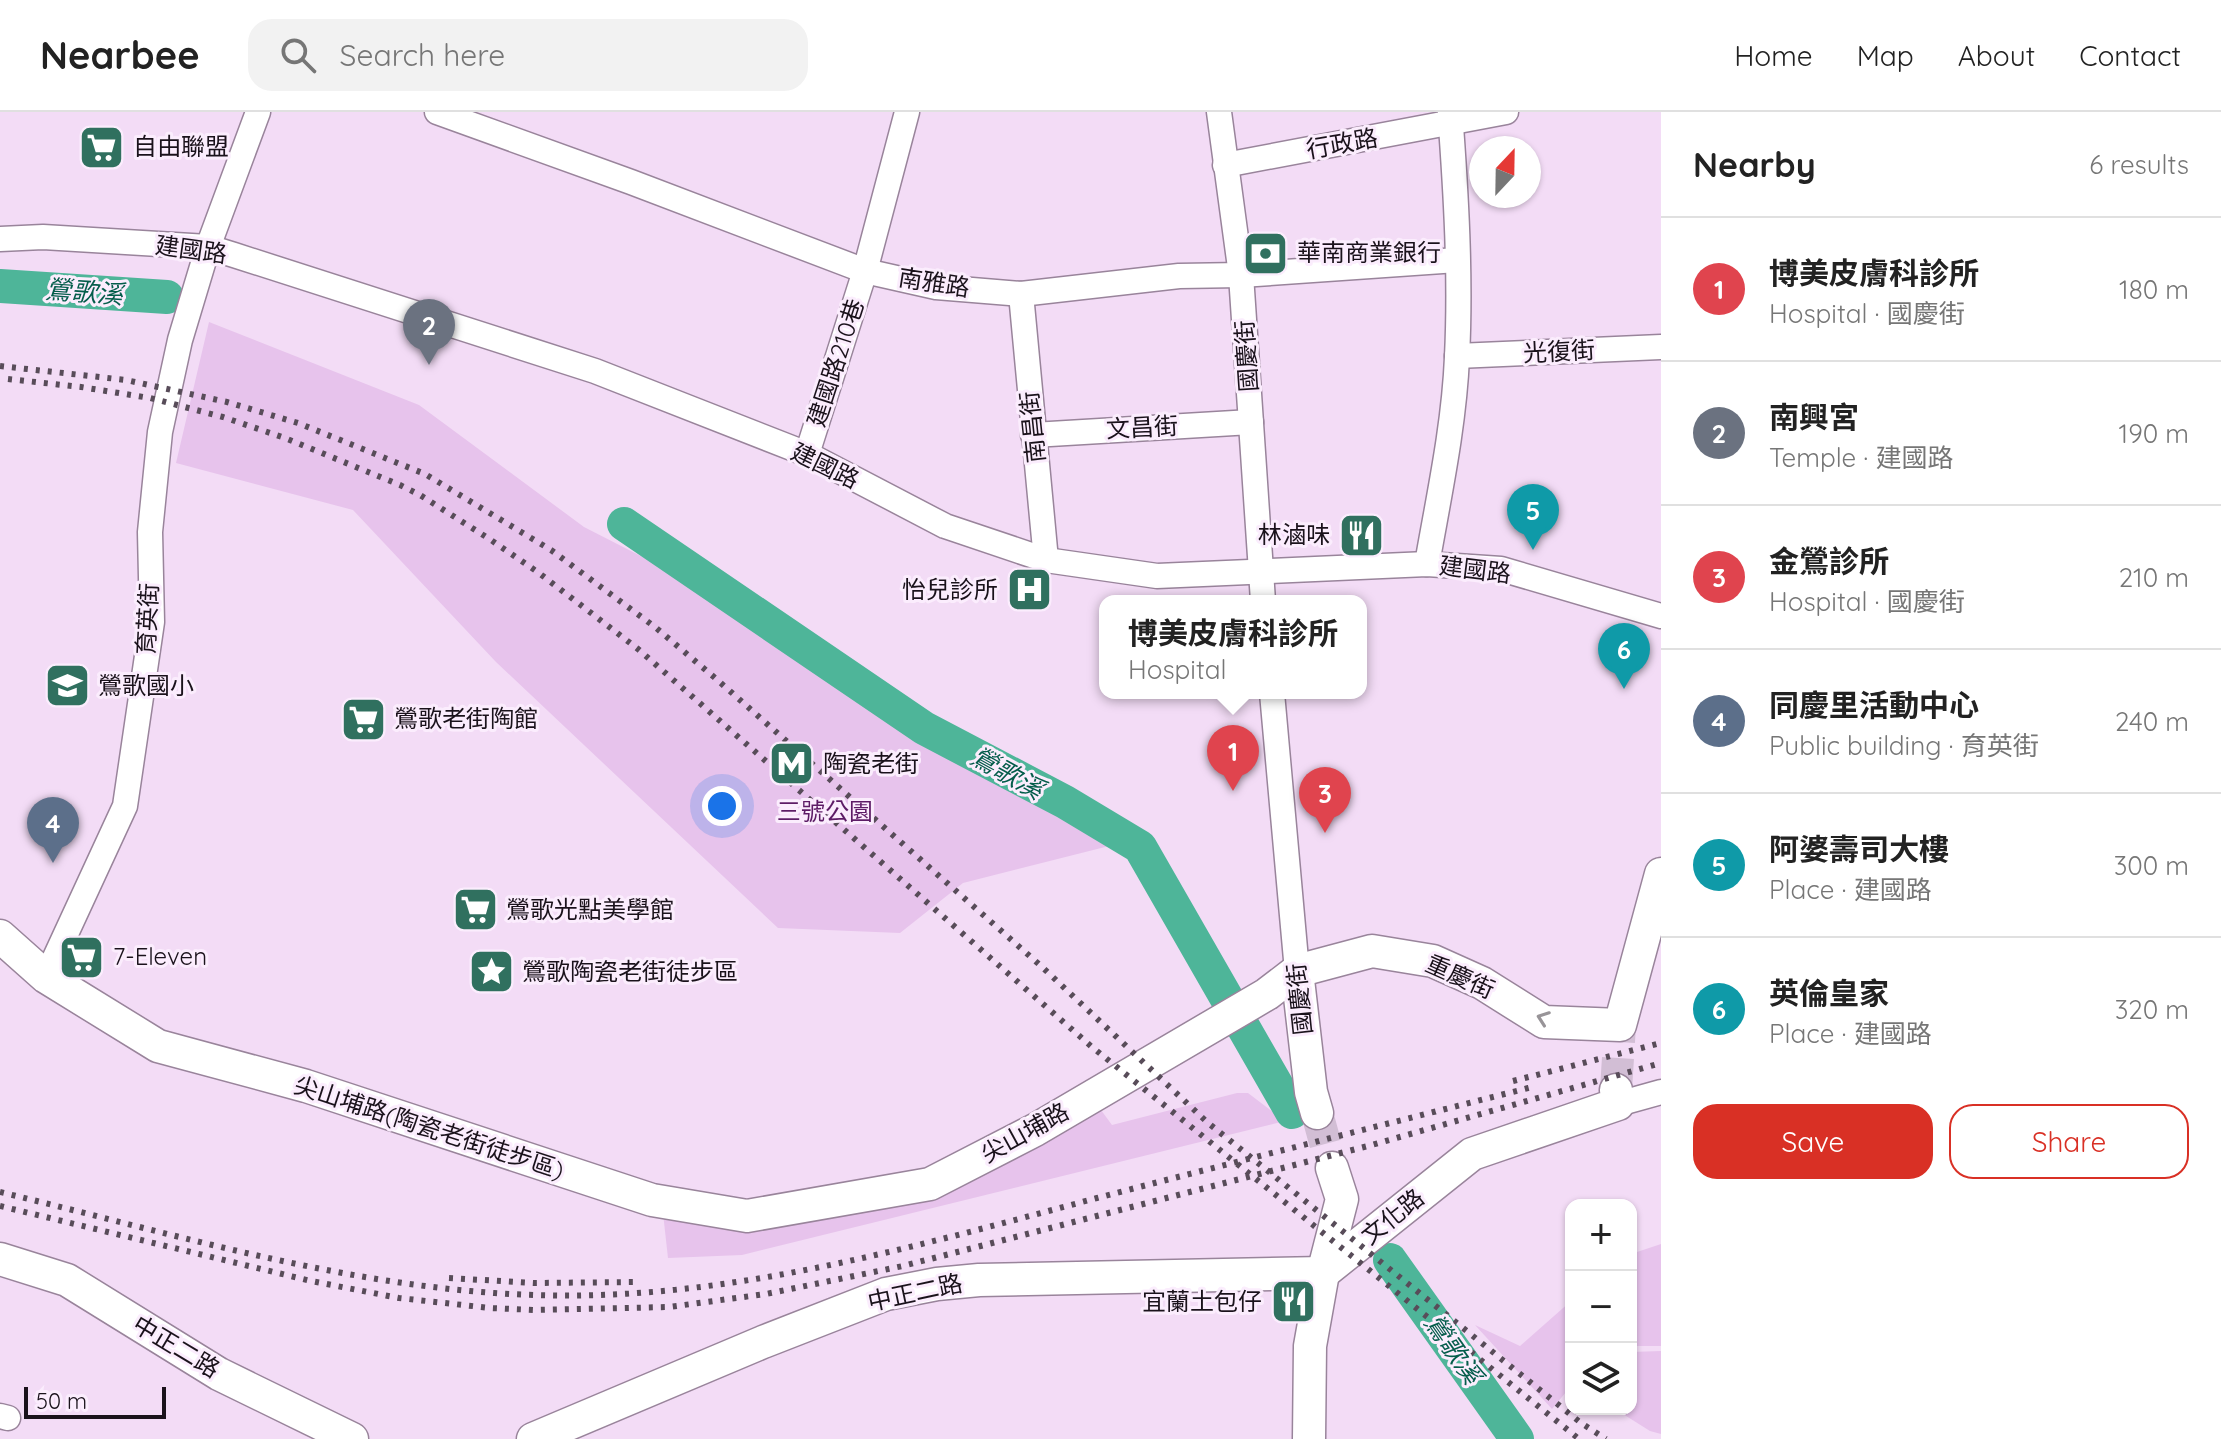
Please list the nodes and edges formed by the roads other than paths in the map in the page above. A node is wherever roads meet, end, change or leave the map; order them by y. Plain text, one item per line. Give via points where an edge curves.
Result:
1 (258, 112) edge
2 (437, 112) edge
3 (907, 112) edge
4 (1219, 112) edge
5 (1506, 112) edge
6 (1453, 116) edge
7 (1225, 165) junction
8 (0, 239) edge
9 (208, 247) junction
10 (1457, 260) junction
11 (865, 271) junction
12 (1241, 275) junction
13 (1021, 294) junction
14 (1661, 347) edge
15 (1457, 356) junction
16 (1251, 422) junction
17 (1033, 435) junction
18 (807, 454) junction
19 (1046, 560) junction
20 (1427, 564) junction
21 (1261, 572) junction
22 (1263, 595) edge
23 (1661, 616) edge
24 (1273, 699) edge
25 (1660, 881) edge
26 (0, 936) edge
27 (1297, 971) junction
28 (46, 977) junction
29 (1661, 1092) edge
30 (1617, 1097) joint
31 (1317, 1113) tunnel mouth
32 (1332, 1168) tunnel mouth
33 (830, 1201) joint
34 (0, 1259) edge
35 (1335, 1264) junction
36 (352, 1439) edge
37 (533, 1439) edge
38 (1309, 1439) edge

1 - 9 street
2 - 11 street, 南雅路
3 - 11 street, 建國路210巷
4 - 7 street, 國慶街
5 - 6 street, 行政路
6 - 7 street, 行政路
6 - 10 street
7 - 12 street, 國慶街
8 - 9 street, 建國路
9 - 18 street, 建國路 via 595,371
9 - 28 street, 育英街 via 160,432 150,532 152,622 125,806
10 - 12 street, 南雅路
10 - 15 street
11 - 13 street, 南雅路 via 936,287
11 - 18 street, 建國路210巷
12 - 13 street, 南雅路 via 1179,276
12 - 16 street, 國慶街
13 - 17 street, 南昌街
14 - 15 street, 光復街
15 - 20 street via 1453,415
16 - 17 street, 文昌街
16 - 21 street, 國慶街
17 - 19 street, 南昌街
18 - 19 street, 建國路 via 945,526
19 - 21 street, 建國路 via 1157,576
20 - 21 street, 建國路
20 - 23 street, 建國路 via 1501,569
21 - 22 street, 國慶街
24 - 27 street, 國慶街
25 -> 27 main road, 重慶街 via 1620,1025 1544,1022 1482,983 1433,961 1372,951
26 - 28 main road
27 - 31 main road, 國慶街
27 - 33 main road, 尖山埔路 via 1267,994 1035,1130 930,1184
28 - 33 main road, 尖山埔路(陶瓷老街徒步區) via 158,1046 306,1086 652,1200 747,1216
29 - 30 street, 文化路
30 - 35 main road, 文化路 via 1472,1154
32 - 35 main road via 1342,1199
34 - 36 main road, 中正二路 via 67,1280 219,1374
35 - 37 main road, 中正二路 via 979,1280 886,1294
35 - 38 main road via 1310,1346

